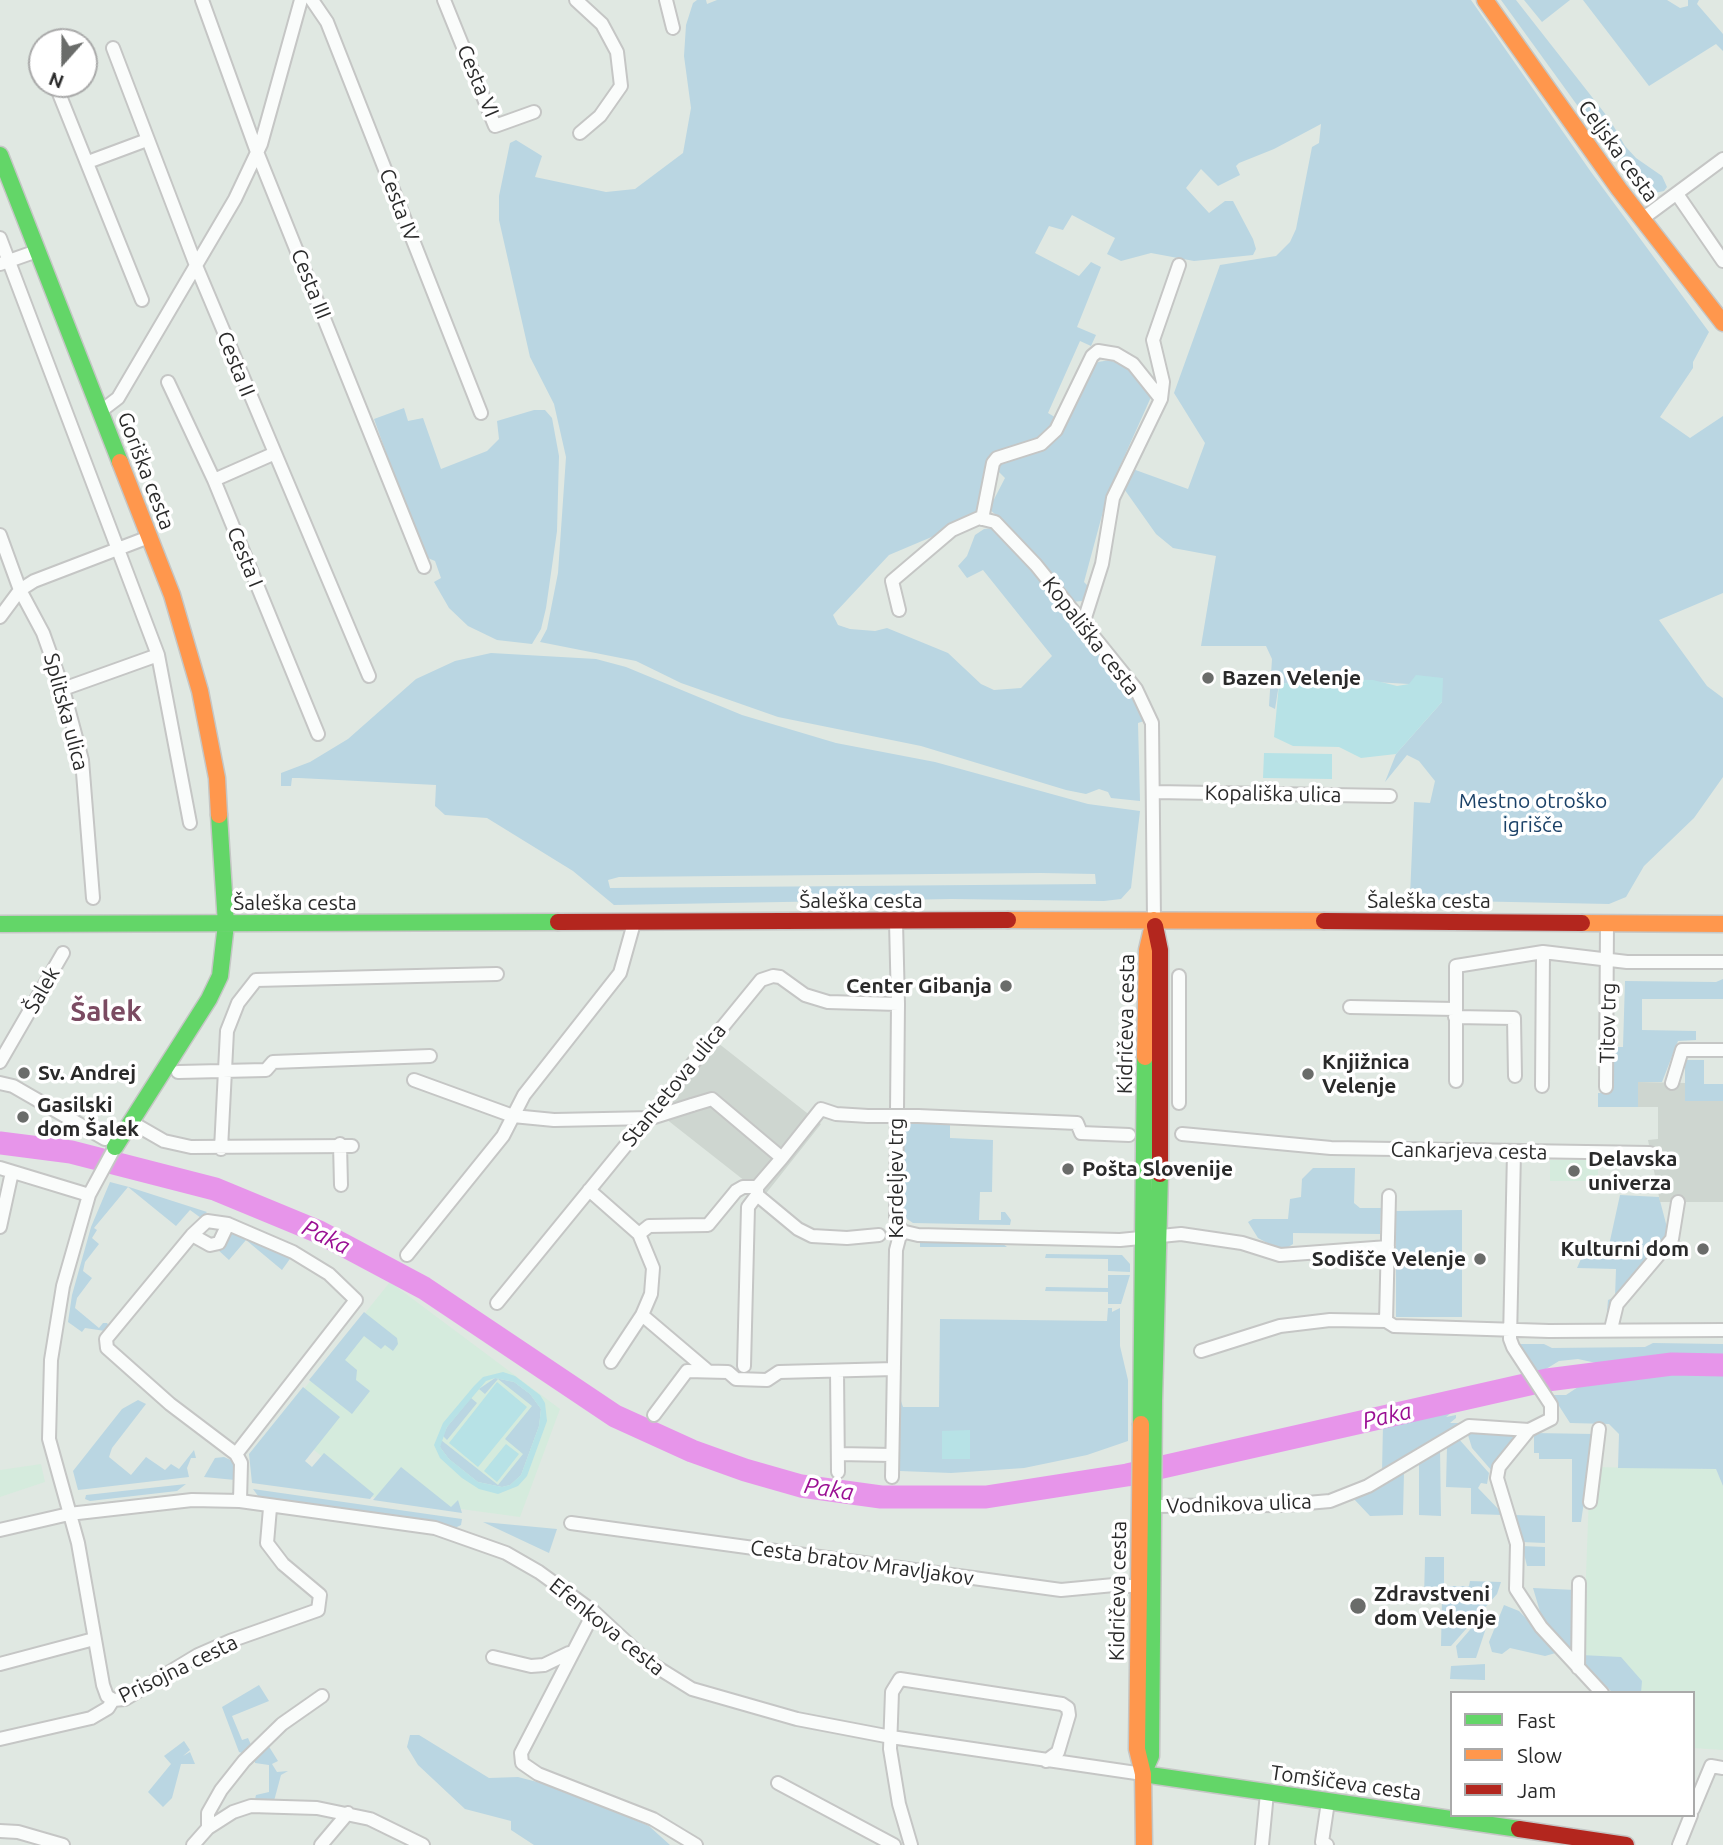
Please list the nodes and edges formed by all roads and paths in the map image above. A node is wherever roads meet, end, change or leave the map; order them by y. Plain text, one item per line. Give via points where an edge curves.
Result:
1 (202, 0) edge
2 (301, 0) edge
3 (312, 0) edge
4 (444, 0) edge
5 (576, 0) edge
6 (666, 0) edge
7 (1485, 0) edge
8 (673, 28) dead end
9 (113, 48) dead end
10 (61, 98) edge
11 (534, 112) dead end
12 (580, 133) dead end
13 (147, 140) junction
14 (257, 152) junction
15 (0, 155) edge
16 (1723, 159) edge
17 (88, 162) junction
18 (1677, 194) junction
19 (1642, 219) junction
20 (0, 238) edge
21 (37, 251) junction
22 (1723, 261) edge
23 (4, 263) edge
24 (1179, 265) dead end
25 (197, 268) junction
26 (142, 300) dead end
27 (1723, 323) edge
28 (167, 382) dead end
29 (1161, 399) junction
30 (101, 411) junction
31 (481, 414) dead end
32 (273, 454) junction
33 (214, 480) junction
34 (982, 519) junction
35 (0, 535) edge
36 (149, 537) junction
37 (119, 546) junction
38 (424, 566) dead end
39 (20, 590) junction
40 (898, 610) dead end
41 (0, 617) edge
42 (1083, 624) junction
43 (158, 655) junction
44 (369, 676) dead end
45 (63, 689) junction
46 (318, 734) dead end
47 (1155, 792) junction
48 (1391, 796) dead end
49 (190, 823) dead end
50 (93, 898) dead end
51 (1154, 920) junction
52 (895, 922) junction
53 (634, 923) junction
54 (1607, 923) junction
55 (0, 924) edge
56 (226, 924) junction
57 (1723, 924) edge
58 (1543, 952) junction
59 (63, 953) dead end
60 (1609, 959) junction
61 (1723, 962) edge
62 (497, 974) dead end
63 (1179, 976) dead end
64 (898, 1004) junction
65 (1350, 1007) dead end
66 (1455, 1013) junction
67 (1723, 1050) edge
68 (429, 1056) dead end
69 (0, 1062) edge
70 (223, 1071) junction
71 (178, 1072) dead end
72 (1515, 1076) dead end
73 (414, 1080) dead end
74 (1456, 1081) dead end
75 (0, 1083) edge
76 (1672, 1083) dead end
77 (1542, 1086) dead end
78 (1606, 1087) dead end
79 (1179, 1103) dead end
80 (513, 1116) junction
81 (131, 1122) junction
82 (1182, 1134) dead end
83 (1129, 1135) dead end
84 (110, 1143) junction
85 (221, 1149) junction
86 (1514, 1152) junction
87 (1650, 1153) dead end
88 (782, 1158) junction
89 (6, 1170) edge
90 (341, 1185) dead end
91 (589, 1190) junction
92 (757, 1191) junction
93 (89, 1195) junction
94 (1389, 1196) dead end
95 (1678, 1202) dead end
96 (0, 1227) edge
97 (227, 1229) junction
98 (901, 1231) junction
99 (639, 1234) junction
100 (878, 1234) dead end
101 (192, 1235) junction
102 (1159, 1237) junction
103 (1142, 1238) junction
104 (1388, 1247) junction
105 (407, 1255) dead end
106 (497, 1303) dead end
107 (642, 1315) junction
108 (1385, 1321) junction
109 (1611, 1329) junction
110 (1510, 1330) junction
111 (1723, 1330) edge
112 (1201, 1351) dead end
113 (611, 1363) dead end
114 (744, 1366) dead end
115 (894, 1369) junction
116 (708, 1371) junction
117 (837, 1371) junction
118 (654, 1415) dead end
119 (1599, 1429) dead end
120 (1529, 1430) junction
121 (1147, 1453) junction
122 (236, 1454) junction
123 (838, 1454) junction
124 (892, 1454) junction
125 (838, 1472) dead end
126 (892, 1476) dead end
127 (240, 1502) junction
128 (1590, 1502) dead end
129 (1147, 1506) junction
130 (270, 1508) junction
131 (69, 1514) junction
132 (571, 1522) dead end
133 (0, 1530) edge
134 (1579, 1583) dead end
135 (1146, 1587) junction
136 (594, 1612) junction
137 (94, 1639) junction
138 (574, 1648) junction
139 (493, 1657) dead end
140 (0, 1664) edge
141 (1578, 1668) junction
142 (1600, 1691) edge
143 (322, 1696) dead end
144 (113, 1700) junction
145 (891, 1737) junction
146 (0, 1739) edge
147 (1046, 1761) junction
148 (1723, 1768) edge
149 (1143, 1774) junction
150 (778, 1783) dead end
151 (1267, 1793) junction
152 (1328, 1802) junction
153 (1695, 1804) edge
154 (348, 1813) junction
155 (1450, 1815) edge
156 (1464, 1817) edge
157 (1690, 1817) edge
158 (1510, 1822) edge
159 (208, 1828) junction
160 (0, 1831) edge
161 (1540, 1839) edge
162 (63, 1845) edge
163 (193, 1845) edge
164 (321, 1845) edge
165 (423, 1845) edge
166 (696, 1845) edge
167 (894, 1845) edge
168 (911, 1845) edge
169 (1144, 1845) edge
170 (1262, 1845) edge
171 (1327, 1845) edge
172 (1626, 1845) edge
173 (1679, 1845) edge

1 - 14 street, Cesta III
2 - 14 street
3 - 31 street, Cesta IV via 327,22
4 - 11 street, Cesta VI via 495,126
5 - 12 street via 602,24 617,52 621,86 600,116
6 - 8 street
7 - 19 main road, Celjska cesta
9 - 13 street, Cesta II
10 - 17 street
13 - 17 street
13 - 25 street, Cesta II
14 - 25 street
14 - 38 street, Cesta III
15 - 21 main road, Goriška cesta
16 - 18 street
17 - 26 street
18 - 19 street
18 - 22 street
19 - 27 main road, Celjska cesta
20 - 23 street
21 - 23 street
21 - 30 main road, Goriška cesta
23 - 37 street
24 - 29 street via 1153,340 1163,382
25 - 30 street via 118,398
25 - 32 street, Cesta II
28 - 33 street, Cesta I
29 - 34 street via 1133,364 1098,351 1084,366 1056,430 1041,444 993,463
29 - 42 street via 1112,498 1102,564
30 - 36 main road, Goriška cesta
32 - 33 street
32 - 44 street, Cesta II
33 - 46 street, Cesta I
34 - 40 street via 952,530 892,581
34 - 42 street, Kopališka cesta via 1003,530
35 - 39 street, Splitska ulica
36 - 37 street
36 - 56 main road, Goriška cesta via 197,679 218,778
37 - 39 street
37 - 43 street
39 - 41 street
39 - 45 street, Splitska ulica via 43,633
42 - 47 street, Kopališka cesta via 1136,690 1152,723
43 - 45 street
43 - 49 street
45 - 50 street, Splitska ulica via 82,760
47 - 48 street, Kopališka ulica
47 - 51 street, Kopališka cesta
51 - 52 main road, Šaleška cesta
51 - 54 main road, Šaleška cesta
51 - 102 main road, Kidričeva cesta via 1160,950
51 - 103 main road, Kidričeva cesta via 1147,950
52 - 53 main road, Šaleška cesta
52 - 64 street, Kardeljev trg
53 - 56 main road, Šaleška cesta
53 - 80 street via 620,972 524,1095
54 - 57 main road, Šaleška cesta
54 - 60 street, Titov trg
55 - 56 main road, Šaleška cesta
56 - 81 main road, Goriška cesta via 212,995
58 - 60 street
58 - 66 street via 1455,966
58 - 77 street
59 - 69 street, Šalek
60 - 61 street
60 - 78 street, Titov trg
62 - 70 street via 256,980 237,1003 227,1031
63 - 79 street
64 - 91 street, Stantetova ulica via 817,1000 780,977 766,977
64 - 98 street, Kardeljev trg via 903,1060 896,1218
65 - 66 street
66 - 72 street via 1514,1018
66 - 74 street
67 - 76 street via 1682,1051
68 - 70 street via 273,1062 266,1070
70 - 71 street
70 - 85 street
73 - 80 street
75 - 84 street via 13,1086
80 - 88 street, bridge via 651,1118 712,1099
80 - 105 street via 503,1136
81 - 84 main road, Goriška cesta
81 - 85 street via 164,1141
82 - 86 street, Cankarjeva cesta via 1331,1147
83 - 88 street, Kardeljev trg, bridge via 1081,1133 1077,1123 836,1114 821,1103
84 - 93 street
85 - 90 street via 346,1145
86 - 87 street, Cankarjeva cesta
86 - 110 street
88 - 92 street, Kardeljev trg
89 - 93 street
89 - 96 street
91 - 99 street
91 - 106 street, Stantetova ulica
92 - 99 street via 743,1187 736,1191 708,1225 649,1226
92 - 100 street, Kardeljev trg via 812,1236
92 - 114 street, Kardeljev trg via 748,1207
93 - 131 street via 64,1286 51,1360 50,1439
94 - 104 street
95 - 109 street via 1672,1239 1617,1304
97 - 101 street via 207,1221
97 - 101 street via 219,1243 210,1245
97 - 122 street via 293,1252 329,1274 356,1300
98 - 103 street via 918,1235
98 - 115 street, Kardeljev trg via 896,1250
99 - 107 street via 653,1268
101 - 122 street via 106,1339 107,1348
102 - 103 street
102 - 104 street via 1202,1236 1280,1255
102 - 121 main road, Kidričeva cesta
103 - 121 main road, Kidričeva cesta
104 - 108 street
107 - 113 street
107 - 116 street
108 - 110 street via 1394,1326
108 - 112 street via 1330,1320 1280,1326
109 - 110 street
109 - 111 street
110 - 120 street via 1513,1347 1551,1405 1551,1419
115 - 117 street
115 - 124 street, Kardeljev trg
116 - 117 street via 728,1372 736,1379 767,1380 779,1371
116 - 118 street via 687,1371
117 - 123 street
119 - 128 street
120 - 129 street, Vodnikova ulica via 1469,1426 1368,1486 1330,1500
120 - 141 street via 1499,1467 1497,1478 1517,1544 1516,1589 1541,1627
121 - 129 main road, Kidričeva cesta
122 - 127 street via 241,1463
123 - 124 street
123 - 125 street
124 - 126 street, Kardeljev trg
127 - 130 street, Efenkova cesta
127 - 131 street, Efenkova cesta via 192,1500
129 - 135 main road, Kidričeva cesta
130 - 136 street, Efenkova cesta via 374,1518 464,1537 506,1553
130 - 144 street, Prisojna cesta via 267,1543 283,1564 320,1595 318,1610 198,1655 125,1699
131 - 133 street
131 - 137 street
132 - 135 street, Cesta bratov Mravljakov via 1036,1588
134 - 141 street
135 - 149 main road, Kidričeva cesta via 1137,1749
136 - 138 street
136 - 145 street, Efenkova cesta via 647,1661 692,1689 797,1719
137 - 140 street
137 - 144 street via 103,1685
138 - 139 street via 544,1665
138 - 166 street via 521,1754 522,1763 538,1774 653,1819
141 - 142 street
143 - 159 street via 282,1724 244,1761 212,1805 206,1819
144 - 146 street, Prisojna cesta via 91,1718
145 - 147 street, Efenkova cesta
145 - 147 street via 892,1692 900,1679 910,1678 1062,1704 1069,1715 1058,1752
145 - 168 street via 892,1768
147 - 149 street, Efenkova cesta
148 - 153 street via 1711,1766
149 - 151 main road, Tomšičeva cesta
149 - 169 main road, Kidričeva cesta
150 - 167 street
151 - 152 main road, Tomšičeva cesta
151 - 170 street
152 - 155 main road, Tomšičeva cesta
152 - 171 street via 1322,1842
154 - 159 street via 251,1806
154 - 164 street
154 - 165 street
156 - 158 main road, Tomšičeva cesta
157 - 173 street
158 - 161 main road, Tomšičeva cesta
159 - 163 street
160 - 162 street
161 - 172 main road, Tomšičeva cesta

